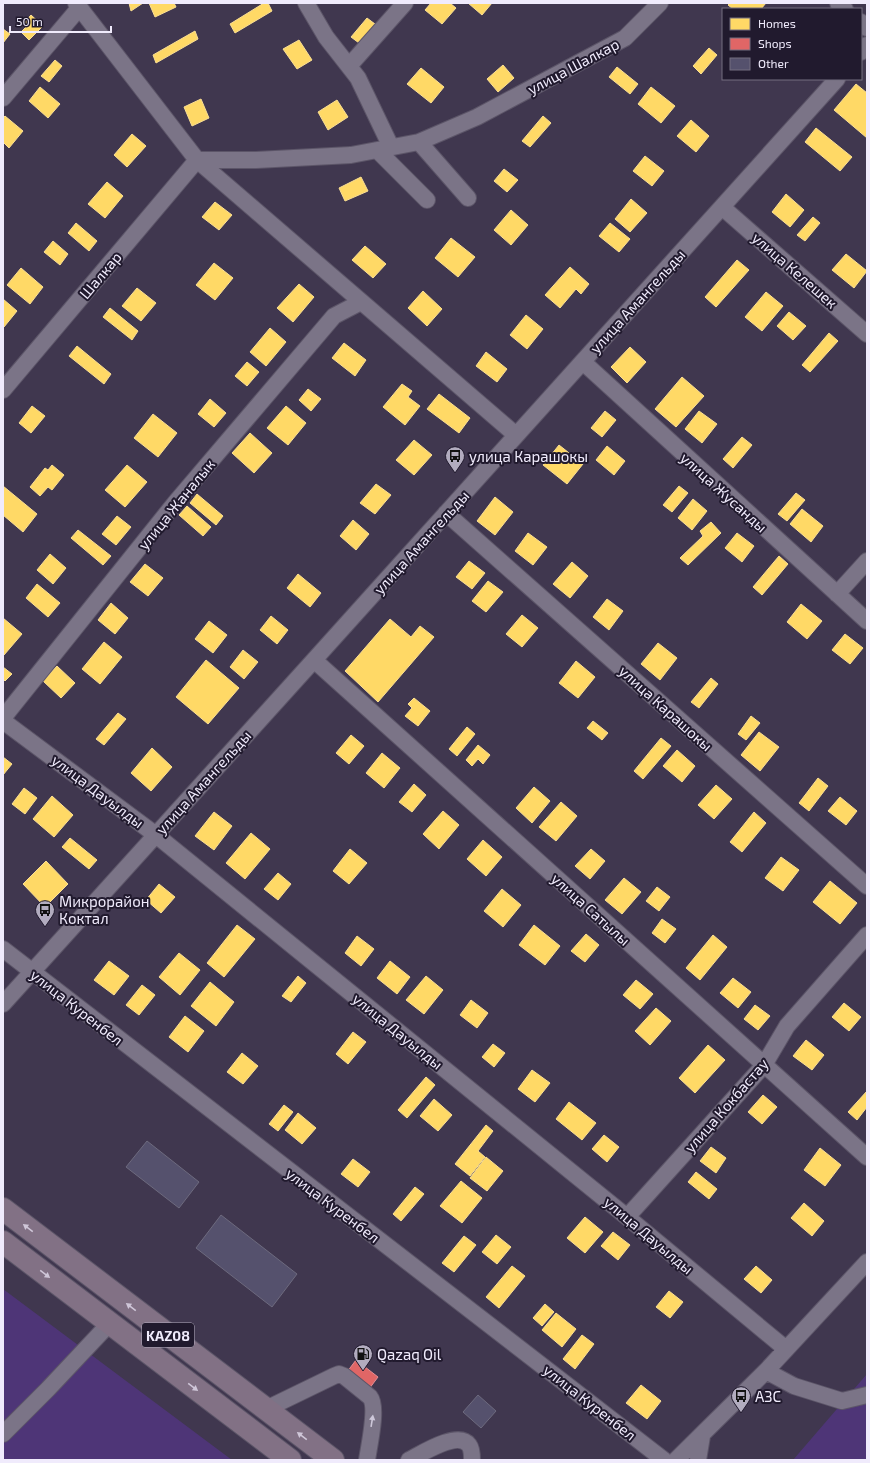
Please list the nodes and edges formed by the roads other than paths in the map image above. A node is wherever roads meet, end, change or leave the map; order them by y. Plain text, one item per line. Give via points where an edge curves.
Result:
1 (306, 3) edge
2 (405, 3) edge
3 (660, 3) edge
4 (78, 5) edge
5 (349, 66) junction
6 (836, 80) edge
7 (3, 98) edge
8 (419, 142) junction
9 (384, 149) junction
10 (197, 160) junction
11 (468, 198) dead end
12 (427, 200) dead end
13 (722, 207) junction
14 (361, 302) junction
15 (867, 334) edge
16 (582, 362) junction
17 (3, 390) edge
18 (516, 436) junction
19 (446, 513) junction
20 (867, 561) edge
21 (837, 594) junction
22 (867, 621) edge
23 (314, 660) junction
24 (3, 720) edge
25 (156, 835) junction
26 (867, 886) edge
27 (867, 935) edge
28 (4, 952) edge
29 (32, 972) junction
30 (3, 1004) edge
31 (764, 1065) junction
32 (867, 1157) edge
33 (3, 1209) edge
34 (628, 1217) junction
35 (3, 1242) edge
36 (867, 1262) edge
37 (110, 1323) junction
38 (786, 1349) junction
39 (188, 1350) junction
40 (172, 1371) junction
41 (766, 1371) junction
42 (867, 1395) edge
43 (266, 1409) junction
44 (3, 1434) edge
45 (702, 1436) junction
46 (284, 1458) edge
47 (333, 1460) edge
48 (366, 1460) edge
49 (409, 1460) edge
50 (472, 1460) edge
51 (664, 1460) edge
52 (676, 1460) edge
53 (698, 1460) edge

1 - 5 street via 326,37
2 - 5 street
3 - 8 street, улица Шалкар via 625,38 477,117
4 - 7 street
4 - 10 street
5 - 9 street via 358,78
6 - 13 street, улица Амангельды
8 - 9 street, улица Шалкар
8 - 11 street
9 - 10 street, улица Шалкар via 351,155
9 - 12 street
10 - 14 street
10 - 17 street, Шалкар
13 - 15 street, улица Келешек
13 - 16 street, улица Амангельды
14 - 18 street
14 - 24 street, улица Жаналык via 334,316 175,504
16 - 18 street, улица Амангельды
16 - 21 street, улица Жусанды
18 - 19 street, улица Амангельды
19 - 23 street, улица Амангельды
19 - 26 street, улица Карашокы
20 - 21 street
21 - 22 street, улица Жусанды
23 - 25 street, улица Амангельды
23 - 31 street, улица Сатылы
24 - 25 street, улица Дауылды
25 - 29 street, улица Амангельды
25 - 34 street, улица Дауылды
27 - 31 street, улица Кокбастау via 787,1026
28 - 29 street, улица Куренбел
29 - 30 street, улица Амангельды
29 - 51 street, улица Куренбел
31 - 32 street, улица Сатылы
31 - 34 street, улица Кокбастау
39 -> 33 highway, KAZ08
34 - 38 street, улица Дауылды
35 -> 37 highway, KAZ08
36 - 38 street
37 - 40 highway, KAZ08
37 - 44 street
38 - 41 street
39 - 40 highway
39 - 43 highway, KAZ08
40 -> 46 highway, KAZ08
41 - 42 street via 794,1386 842,1401
41 - 45 street
47 -> 43 highway, KAZ08
48 -> 43 street via 374,1401 344,1376 334,1376
45 - 52 street
45 - 53 street
49 - 50 street via 448,1441 458,1440 469,1445

